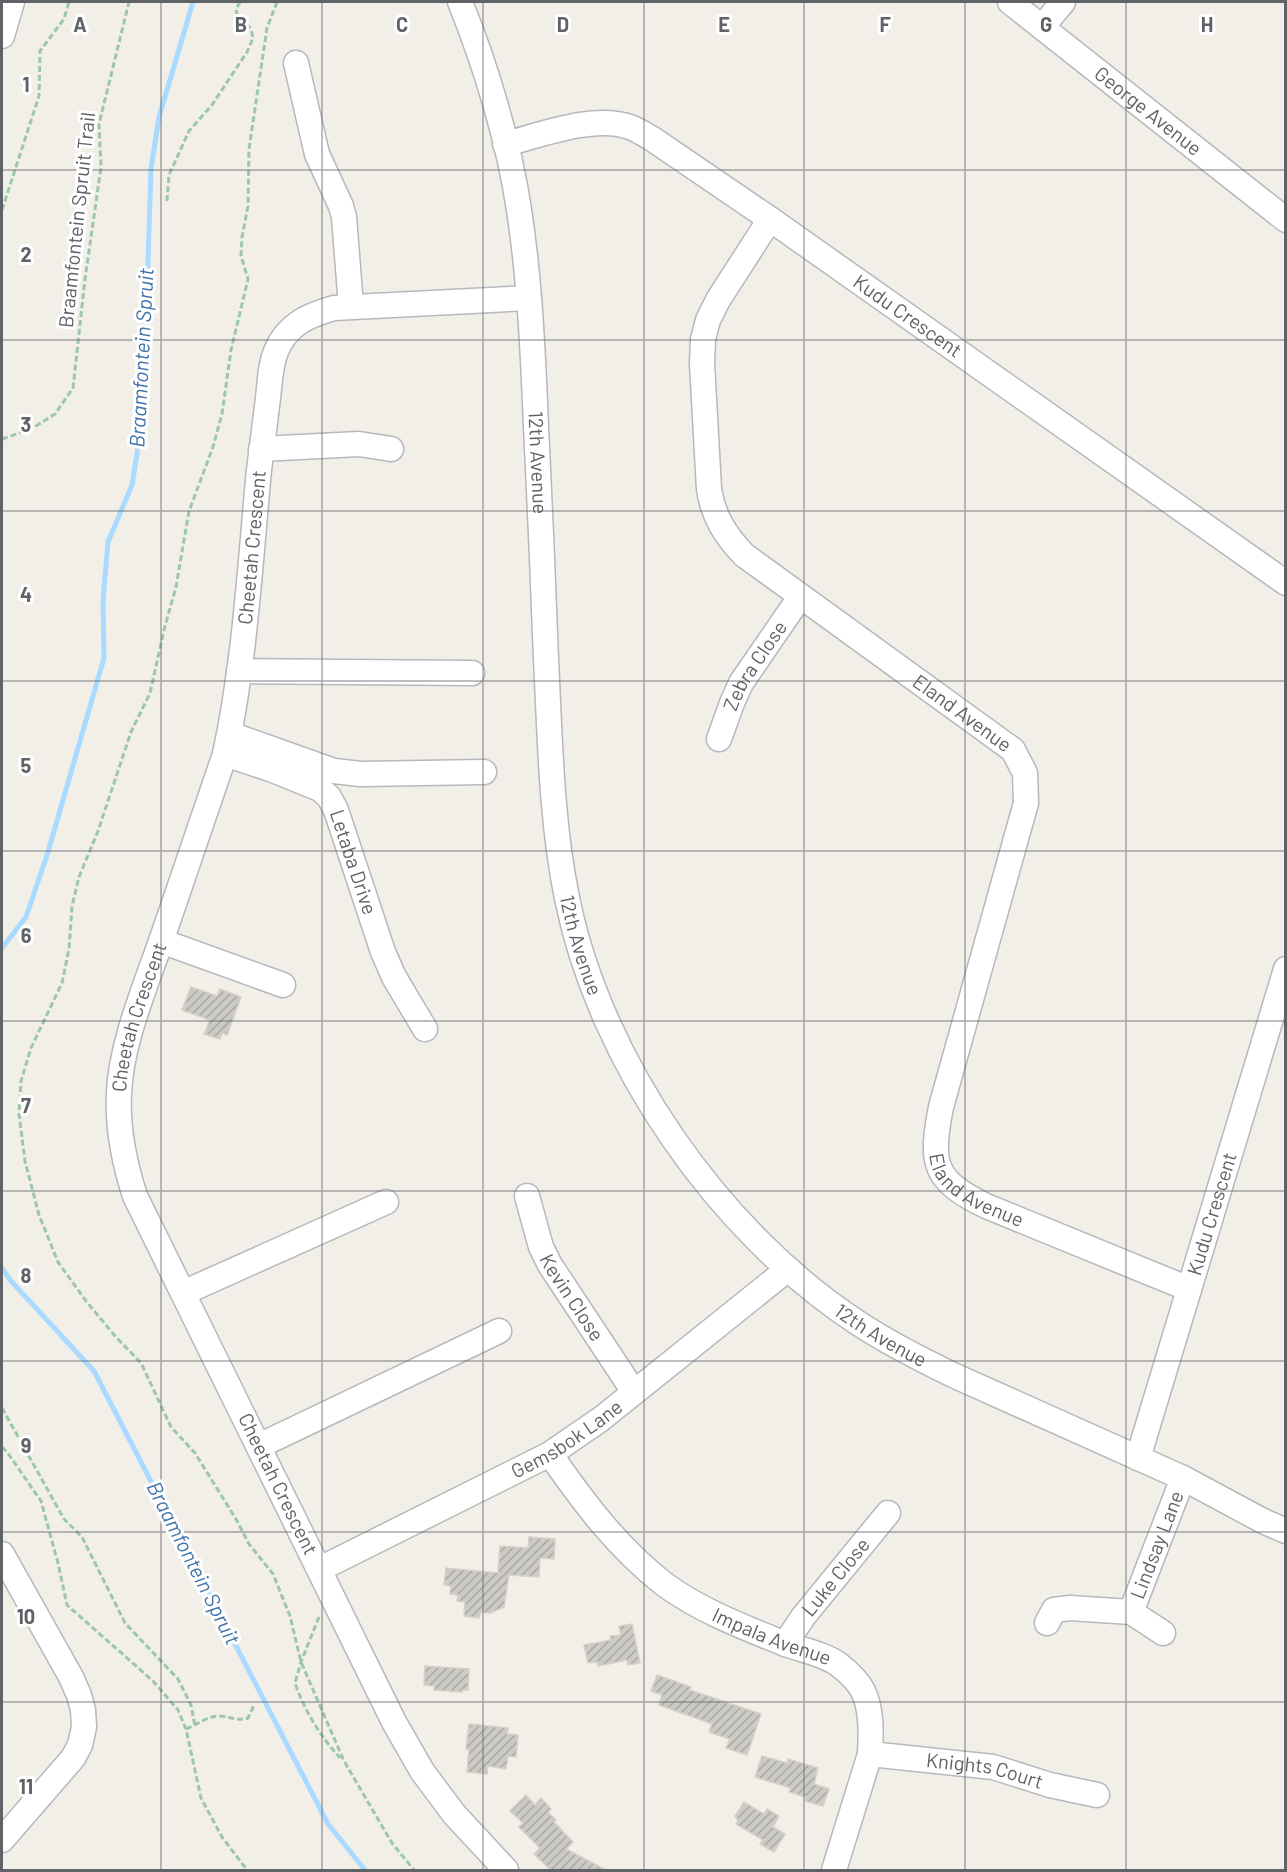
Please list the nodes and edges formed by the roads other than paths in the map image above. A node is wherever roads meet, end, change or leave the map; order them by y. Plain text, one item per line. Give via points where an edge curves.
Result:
1 (12, 2) edge
2 (460, 2) edge
3 (1010, 2) edge
4 (1063, 2) edge
5 (1042, 27) junction
6 (2, 36) edge
7 (296, 63) dead end
8 (505, 144) junction
9 (771, 219) junction
10 (1286, 220) edge
11 (529, 298) junction
12 (351, 306) junction
13 (261, 449) junction
14 (392, 449) dead end
15 (1286, 583) edge
16 (800, 597) junction
17 (239, 671) junction
18 (471, 673) dead end
19 (719, 739) dead end
20 (227, 744) junction
21 (484, 772) dead end
22 (161, 941) junction
23 (1286, 969) edge
24 (283, 985) dead end
25 (425, 1029) dead end
26 (527, 1196) dead end
27 (386, 1202) dead end
28 (788, 1269) junction
29 (1189, 1290) junction
30 (183, 1293) junction
31 (499, 1331) dead end
32 (634, 1392) junction
33 (259, 1446) junction
34 (550, 1454) junction
35 (1138, 1458) junction
36 (1184, 1478) junction
37 (888, 1513) dead end
38 (1286, 1531) edge
39 (2, 1554) edge
40 (320, 1569) junction
41 (1131, 1612) junction
42 (1047, 1623) dead end
43 (1162, 1633) dead end
44 (785, 1644) junction
45 (870, 1754) junction
46 (1097, 1795) dead end
47 (2, 1840) edge
48 (506, 1870) edge
49 (834, 1870) edge

1 - 6 street
2 - 8 street, 12th Avenue via 480,54
3 - 5 street, George Avenue
4 - 5 street
5 - 10 street, George Avenue
7 - 12 street via 317,154 344,217
8 - 9 street, Kudu Crescent via 593,124 631,127
8 - 11 street, 12th Avenue via 519,206
9 - 15 street, Kudu Crescent
9 - 16 street, Eland Avenue via 718,300 703,339 709,489 712,507 730,540
11 - 12 street, Cheetah Crescent
11 - 28 street, 12th Avenue via 550,742 567,900 586,968 615,1040 660,1119 695,1170
12 - 13 street, Cheetah Crescent via 314,314 297,322 285,335 272,366
13 - 14 street via 359,444
13 - 17 street, Cheetah Crescent
16 - 19 street, Zebra Close via 741,683
16 - 29 street, Eland Avenue via 1013,750 1025,773 1026,803 944,1096 935,1151 939,1168 947,1182 986,1206
17 - 18 street
17 - 20 street, Cheetah Crescent
20 - 21 street via 340,772
20 - 22 street, Cheetah Crescent
20 - 25 street, Letaba Drive via 329,797 383,952
22 - 24 street
22 - 30 street, Cheetah Crescent via 124,1057 119,1123 124,1160 135,1196
23 - 29 street, Kudu Crescent
26 - 32 street, Kevin Close via 550,1265
27 - 30 street
28 - 32 street, Gemsbok Lane
28 - 35 street, 12th Avenue via 856,1322 916,1358
29 - 35 street, Kudu Crescent
30 - 33 street, Cheetah Crescent
31 - 33 street
32 - 34 street, Gemsbok Lane
33 - 40 street, Cheetah Crescent
34 - 40 street, Gemsbok Lane
34 - 44 street, Impala Avenue via 603,1528 666,1585 704,1608
35 - 36 street, 12th Avenue
36 - 38 street, 12th Avenue
36 - 41 street, Lindsay Lane
37 - 44 street, Luke Close
39 - 47 street via 71,1677 84,1728 73,1758
40 - 48 street, Cheetah Crescent via 422,1771 454,1815
41 - 42 street, Lindsay Lane via 1054,1610
41 - 43 street, Lindsay Lane
44 - 45 street, Impala Avenue via 823,1656 852,1677 863,1692 868,1711
45 - 46 street, Knights Court via 993,1767
45 - 49 street, Impala Avenue

